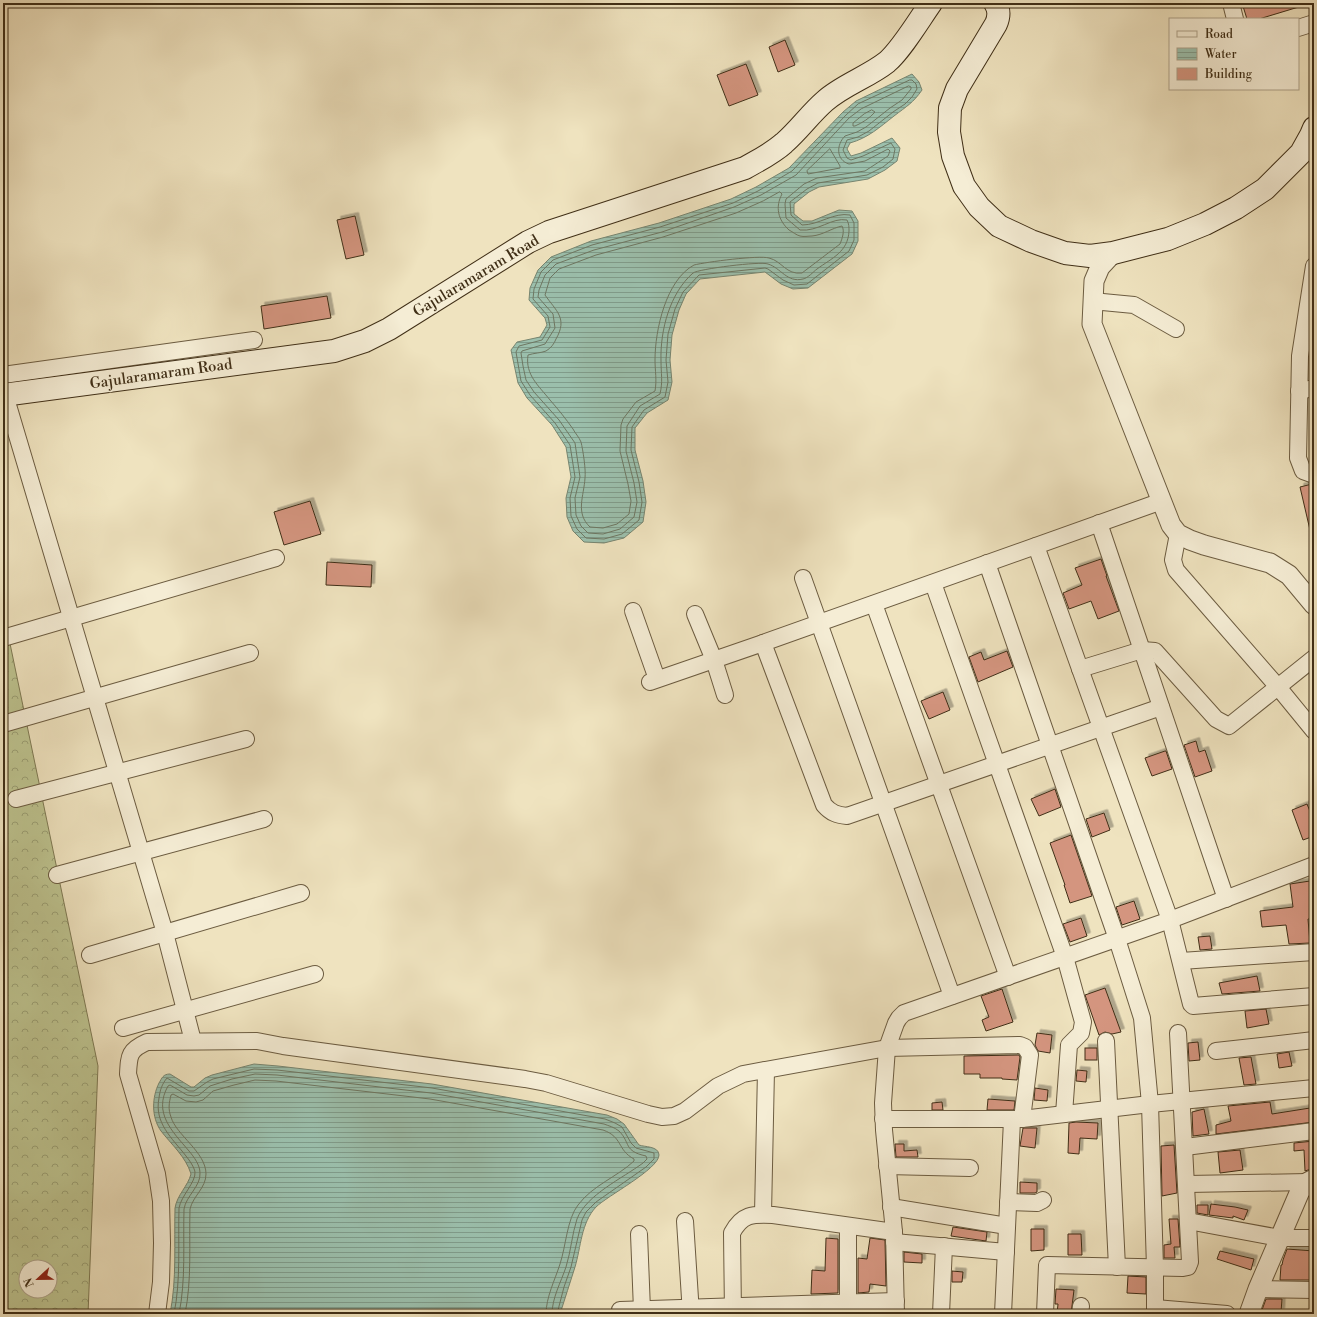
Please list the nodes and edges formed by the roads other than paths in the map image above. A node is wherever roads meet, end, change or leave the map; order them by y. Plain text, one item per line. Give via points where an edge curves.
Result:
1 (931, 3) edge
2 (995, 3) edge
3 (1231, 3) edge
4 (1235, 18) edge
5 (1314, 23) edge
6 (1299, 28) edge
7 (1314, 128) edge
8 (1113, 253) junction
9 (1314, 266) edge
10 (1092, 301) junction
11 (1311, 302) edge
12 (1176, 329) dead end
13 (254, 340) dead end
14 (107, 371) junction
15 (4, 388) edge
16 (1306, 390) edge
17 (1314, 475) edge
18 (1162, 501) junction
19 (1099, 523) junction
20 (1178, 534) junction
21 (1036, 546) junction
22 (276, 558) dead end
23 (987, 563) junction
24 (803, 578) dead end
25 (933, 583) junction
26 (874, 604) junction
27 (1314, 605) edge
28 (632, 611) dead end
29 (694, 614) dead end
30 (72, 618) junction
31 (820, 623) junction
32 (3, 638) edge
33 (764, 643) junction
34 (1142, 650) junction
35 (250, 653) dead end
36 (1314, 658) edge
37 (714, 660) junction
38 (1080, 669) junction
39 (1278, 687) junction
40 (725, 695) dead end
41 (95, 697) junction
42 (1161, 707) junction
43 (3, 724) edge
44 (1102, 728) junction
45 (1314, 731) edge
46 (246, 739) dead end
47 (1050, 746) junction
48 (997, 764) junction
49 (118, 772) junction
50 (939, 784) junction
51 (16, 799) dead end
52 (884, 804) junction
53 (264, 819) dead end
54 (141, 852) junction
55 (1314, 865) edge
56 (57, 875) dead end
57 (301, 893) dead end
58 (1226, 899) junction
59 (1170, 920) junction
60 (165, 933) junction
61 (1117, 939) junction
62 (1314, 952) edge
63 (90, 956) dead end
64 (1065, 957) junction
65 (1181, 961) junction
66 (314, 974) dead end
67 (1008, 977) junction
68 (952, 996) junction
69 (1314, 996) edge
70 (185, 1011) junction
71 (123, 1028) dead end
72 (1178, 1034) dead end
73 (1314, 1040) edge
74 (193, 1041) junction
75 (1106, 1041) dead end
76 (887, 1048) junction
77 (1216, 1051) dead end
78 (766, 1070) junction
79 (1314, 1088) edge
80 (1182, 1101) junction
81 (1150, 1104) junction
82 (1109, 1109) junction
83 (1064, 1114) junction
84 (1017, 1119) junction
85 (883, 1120) junction
86 (1314, 1131) edge
87 (1184, 1147) junction
88 (887, 1166) junction
89 (970, 1168) dead end
90 (1311, 1180) edge
91 (1186, 1184) junction
92 (1043, 1200) dead end
93 (1008, 1202) junction
94 (891, 1207) junction
95 (764, 1214) junction
96 (685, 1221) dead end
97 (1188, 1221) junction
98 (848, 1226) junction
99 (1007, 1226) junction
100 (639, 1234) dead end
101 (894, 1237) junction
102 (1280, 1238) junction
103 (1314, 1238) edge
104 (944, 1246) junction
105 (1006, 1252) junction
106 (1117, 1267) junction
107 (1155, 1268) junction
108 (1258, 1289) junction
109 (1314, 1290) edge
110 (847, 1308) edge
111 (896, 1308) edge
112 (773, 1309) edge
113 (810, 1309) edge
114 (620, 1310) dead end
115 (642, 1310) junction
116 (733, 1310) edge
117 (691, 1311) edge
118 (1155, 1311) edge
119 (157, 1314) edge
120 (941, 1314) edge
121 (1003, 1314) edge
122 (1045, 1314) edge
123 (1227, 1314) edge
124 (1249, 1314) edge

1 - 14 main road, Gajularamaram Road via 888,60 833,94 784,143 766,157 745,168 549,232 528,242 389,329 365,341 334,351
2 - 8 main road via 999,16 996,24 957,89 950,108 949,132 953,156 964,186 979,207 998,226 1031,241 1065,253 1090,256
3 - 4 street
5 - 6 street
7 - 8 main road via 1300,153 1265,189 1236,208 1168,239
8 - 10 street via 1100,267 1094,281
9 - 11 street
10 - 12 street via 1134,305
10 - 18 street via 1092,324
11 - 16 street via 1300,356
13 - 14 street
14 - 15 main road, Gajularamaram Road
15 - 30 street
16 - 17 street via 1298,458 1303,471
18 - 19 street
18 - 20 street via 1171,525
19 - 21 street
19 - 34 street
20 - 27 street via 1204,545 1270,563 1289,575
20 - 39 street via 1173,560 1176,570
21 - 23 street
21 - 38 street
22 - 30 street
23 - 25 street
23 - 47 street
24 - 31 street
25 - 26 street
25 - 48 street
26 - 31 street
26 - 50 street
28 - 37 street via 654,681
29 - 37 street
30 - 32 street
30 - 41 street
31 - 33 street
31 - 52 street
33 - 37 street
33 - 52 street via 824,805 831,812 847,816
34 - 38 street
34 - 39 street via 1155,652 1216,720 1229,726
34 - 42 street
35 - 41 street
36 - 39 street
37 - 40 street
38 - 44 street
39 - 45 street
41 - 43 street
41 - 49 street
42 - 44 street
42 - 58 street
44 - 47 street
44 - 59 street
46 - 49 street
47 - 48 street
47 - 61 street
48 - 50 street
48 - 64 street
49 - 51 street
49 - 54 street
50 - 52 street
50 - 67 street
52 - 68 street
53 - 54 street
54 - 56 street
54 - 60 street
55 - 58 street
57 - 60 street
58 - 59 street
59 - 61 street
59 - 65 street
60 - 63 street
60 - 70 street
61 - 64 street
61 - 81 street via 1142,1018
62 - 65 street
64 - 67 street
64 - 83 street via 1083,1022 1081,1033 1069,1045
65 - 69 street via 1190,1004 1193,1006
66 - 70 street
67 - 68 street
68 - 76 street via 904,1013 896,1023
70 - 71 street
70 - 74 street
72 - 80 street
73 - 77 street
74 - 78 street via 257,1041 525,1079 662,1117 674,1116 684,1111 728,1081 744,1074
74 - 119 street via 147,1042 135,1047 129,1059 128,1074 157,1174 161,1201 161,1282
75 - 82 street
76 - 78 street
76 - 84 street via 1020,1045 1025,1047 1030,1055
76 - 85 street
78 - 95 street
79 - 80 street
80 - 81 street
80 - 87 street
81 - 82 street
81 - 107 street
82 - 83 street
82 - 106 street
83 - 84 street
84 - 85 street
84 - 93 street
85 - 88 street
86 - 87 street
87 - 91 street
88 - 89 street
88 - 94 street
90 - 91 street
90 - 102 street via 1300,1191
91 - 97 street
92 - 93 street via 1037,1203
93 - 99 street
94 - 99 street
94 - 101 street
95 - 98 street
95 - 116 street via 757,1214 737,1223 732,1233
96 - 117 street
97 - 102 street
97 - 107 street via 1188,1267
98 - 101 street
98 - 110 street
99 - 105 street
100 - 115 street
101 - 104 street
101 - 111 street
102 - 103 street
102 - 108 street
104 - 105 street
104 - 120 street
105 - 121 street
106 - 107 street
106 - 122 street via 1047,1265
107 - 118 street
108 - 109 street
108 - 124 street
110 - 111 street
110 - 113 street
112 - 113 street
112 - 116 street
114 - 115 street
115 - 117 street
116 - 117 street
118 - 123 street

